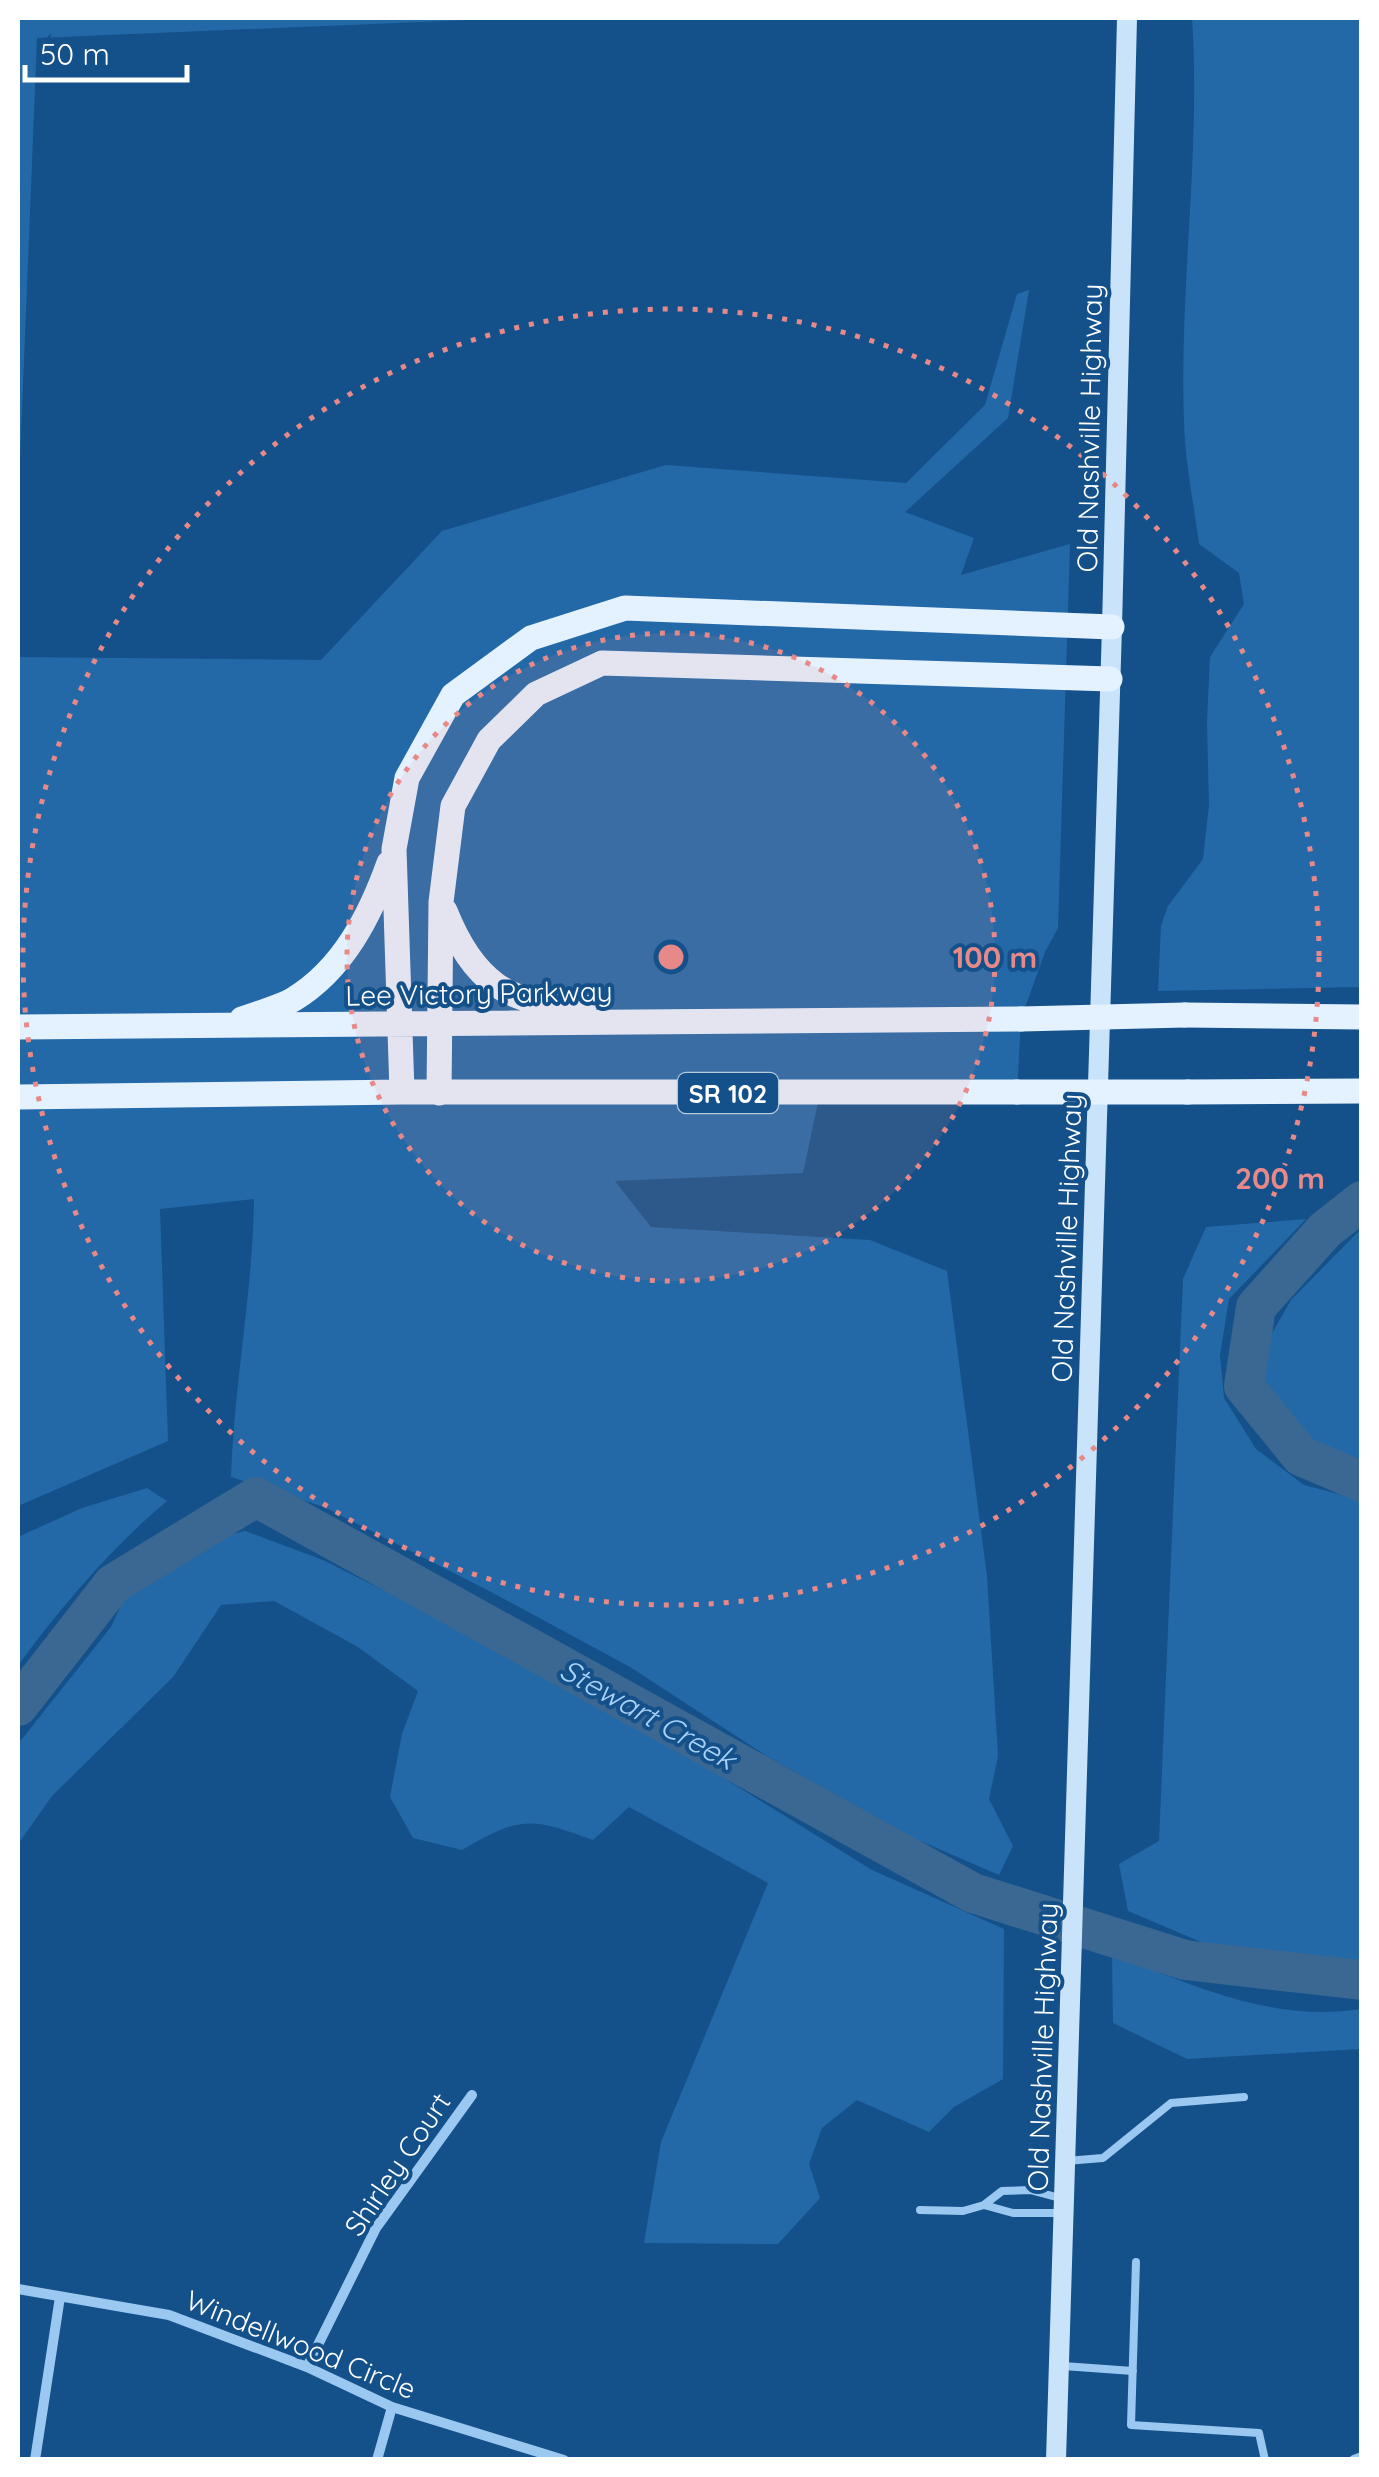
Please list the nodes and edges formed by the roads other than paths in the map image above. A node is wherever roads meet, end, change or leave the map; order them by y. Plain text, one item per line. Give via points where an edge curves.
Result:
1 (1126, 18) edge
2 (1112, 628) junction
3 (1110, 680) junction
4 (394, 849) junction
5 (442, 902) junction
6 (1352, 1017) edge
7 (822, 1020) junction
8 (440, 1022) junction
9 (400, 1024) junction
10 (226, 1026) junction
11 (18, 1027) edge
12 (1362, 1091) edge
13 (402, 1092) junction
14 (439, 1094) junction
15 (18, 1097) edge
16 (472, 2095) dead end
17 (1244, 2097) dead end
18 (1066, 2161) junction
19 (984, 2205) junction
20 (1064, 2206) junction
21 (920, 2210) dead end
22 (1136, 2262) dead end
23 (18, 2288) edge
24 (60, 2297) junction
25 (1059, 2366) junction
26 (307, 2367) junction
27 (1133, 2370) junction
28 (392, 2408) junction
29 (1362, 2457) edge
30 (35, 2460) edge
31 (378, 2460) edge
32 (564, 2460) edge
33 (1056, 2460) edge
34 (1265, 2460) edge
35 (1354, 2460) edge

1 - 2 main road, Old Nashville Highway
2 - 3 main road, Old Nashville Highway
2 - 4 main road via 625,608 531,638 454,695 408,778
3 - 5 main road via 602,663 536,694 489,740 454,806
3 - 18 main road, Old Nashville Highway
4 - 9 main road
4 - 10 main road via 355,938 326,974 292,1001
5 - 7 main road via 481,976 528,1000 568,1007 762,1006
5 - 8 main road
6 - 7 main road, Lee Victory Parkway, bridge
7 - 8 main road, Lee Victory Parkway
8 - 9 main road, Lee Victory Parkway
8 - 14 main road
9 - 10 main road, Lee Victory Parkway
9 - 13 main road
10 - 11 main road, Lee Victory Parkway
12 - 14 main road, SR 102, bridge
13 - 14 main road, SR 102
13 - 15 main road, SR 102
16 - 26 street, Shirley Court via 376,2228
17 - 18 lane via 1171,2103 1104,2158
18 - 20 main road, Old Nashville Highway
19 - 20 lane via 1014,2212
19 - 20 lane via 1002,2191 1030,2190
19 - 21 lane
20 - 25 main road, Old Nashville Highway
22 - 27 lane
23 - 24 street, Windellwood Circle
24 - 26 street, Windellwood Circle via 169,2315
24 - 30 street
25 - 27 lane
25 - 33 main road, Old Nashville Highway
26 - 28 street, Windellwood Circle
27 - 34 lane via 1132,2425 1258,2433
28 - 31 street
28 - 32 street, Windellwood Circle
29 - 35 street

